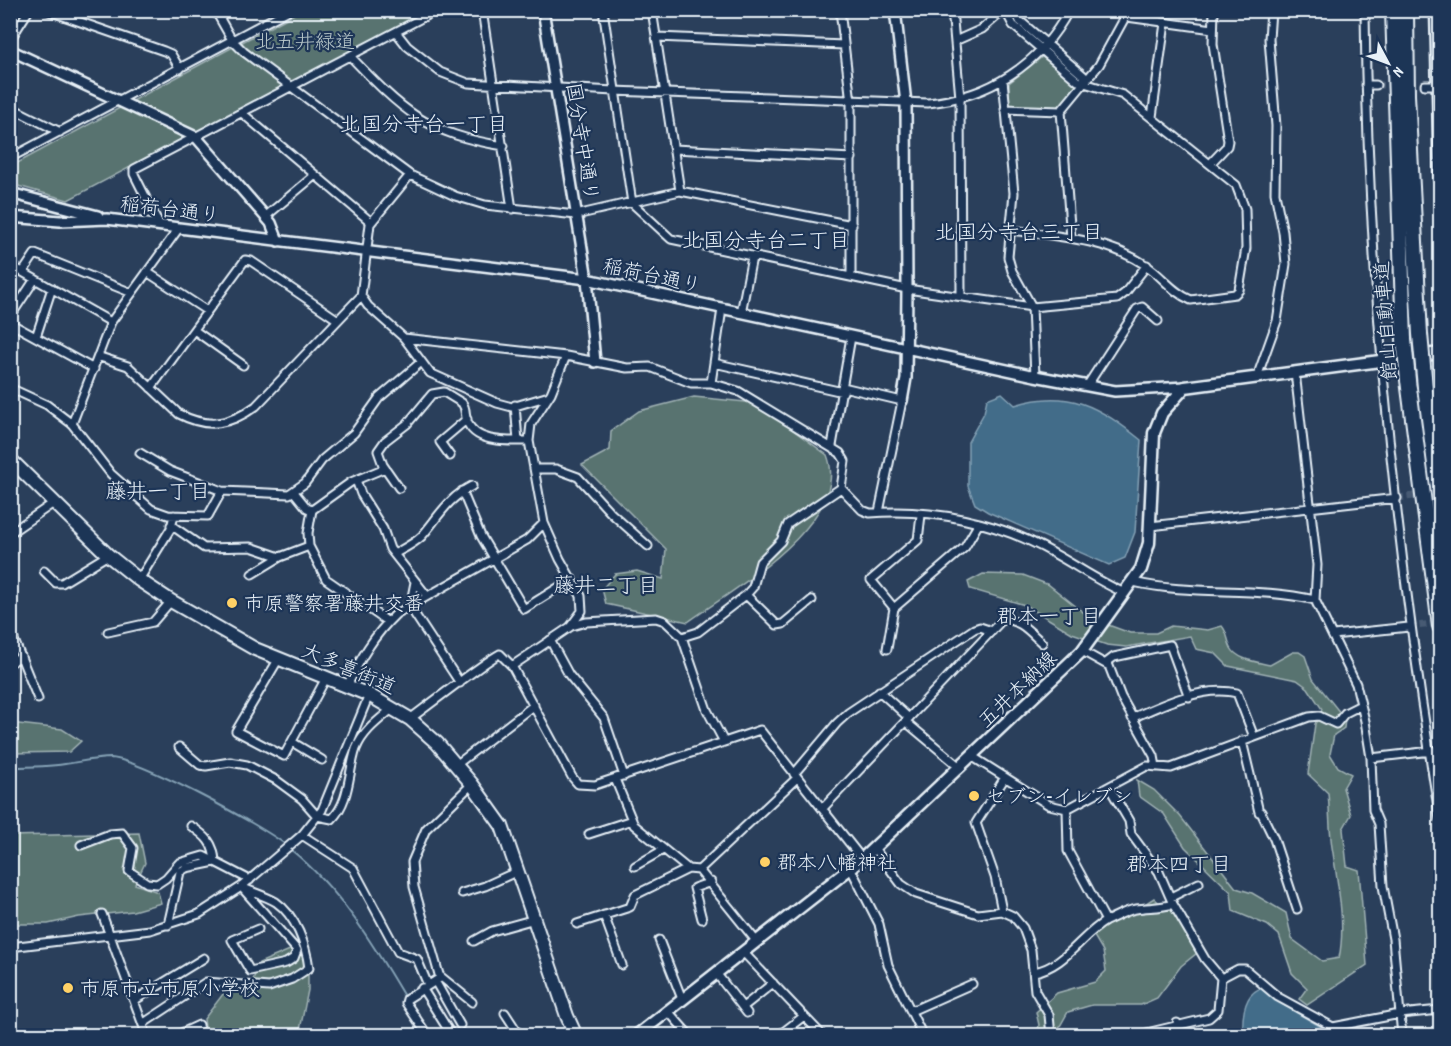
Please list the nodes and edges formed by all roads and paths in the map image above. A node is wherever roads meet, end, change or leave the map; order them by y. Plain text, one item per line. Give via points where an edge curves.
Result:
1 (29, 10) edge
2 (46, 10) edge
3 (215, 10) edge
4 (289, 10) edge
5 (437, 10) edge
6 (482, 10) edge
7 (543, 10) edge
8 (603, 10) edge
9 (652, 10) edge
10 (840, 10) edge
11 (895, 10) edge
12 (952, 10) edge
13 (1004, 10) edge
14 (1015, 10) edge
15 (1070, 10) edge
16 (1215, 10) edge
17 (1271, 10) edge
18 (1365, 10) edge
19 (1393, 10) edge
20 (1406, 10) edge
21 (1436, 10) edge
22 (1128, 14) edge
23 (1165, 23) junction
24 (1213, 29) junction
25 (396, 32) junction
26 (657, 37) junction
27 (10, 40) edge
28 (232, 40) junction
29 (955, 41) junction
30 (1047, 44) junction
31 (844, 45) junction
32 (10, 50) edge
33 (1041, 50) junction
34 (350, 56) junction
35 (180, 69) junction
36 (1003, 80) junction
37 (1085, 83) junction
38 (493, 84) junction
39 (1366, 85) junction
40 (1376, 85) tunnel mouth
41 (291, 86) junction
42 (555, 88) junction
43 (614, 92) junction
44 (666, 94) junction
45 (960, 98) junction
46 (121, 100) junction
47 (851, 102) junction
48 (906, 103) junction
49 (10, 107) edge
50 (1005, 109) junction
51 (1061, 111) junction
52 (242, 113) junction
53 (1152, 117) junction
54 (60, 132) junction
55 (196, 137) junction
56 (504, 146) junction
57 (674, 149) junction
58 (10, 158) edge
59 (852, 158) junction
60 (1210, 164) junction
61 (410, 175) junction
62 (314, 176) junction
63 (1440, 181) edge
64 (680, 190) junction
65 (10, 193) edge
66 (632, 203) junction
67 (512, 209) junction
68 (576, 215) junction
69 (10, 217) edge
70 (265, 217) junction
71 (107, 219) junction
72 (371, 222) junction
73 (852, 225) junction
74 (160, 226) junction
75 (179, 228) junction
76 (1011, 230) junction
77 (1071, 238) junction
78 (278, 241) junction
79 (366, 252) junction
80 (752, 257) junction
81 (10, 265) edge
82 (1147, 265) junction
83 (23, 272) junction
84 (147, 272) junction
85 (852, 277) junction
86 (34, 279) junction
87 (587, 279) junction
88 (52, 288) junction
89 (907, 289) junction
90 (132, 293) junction
91 (361, 296) junction
92 (961, 296) junction
93 (1032, 307) junction
94 (722, 309) junction
95 (207, 311) junction
96 (741, 313) junction
97 (10, 317) edge
98 (338, 320) junction
99 (1158, 321) dead end
100 (111, 322) junction
101 (10, 323) edge
102 (194, 330) junction
103 (36, 337) junction
104 (850, 337) junction
105 (404, 338) junction
106 (906, 348) junction
107 (1440, 353) edge
108 (566, 356) junction
109 (100, 357) junction
110 (1382, 360) junction
111 (595, 362) junction
112 (420, 363) junction
113 (714, 363) junction
114 (243, 365) dead end
115 (94, 369) junction
116 (1295, 372) junction
117 (1035, 376) junction
118 (1257, 377) junction
119 (711, 383) junction
120 (1088, 386) junction
121 (1185, 387) junction
122 (10, 388) edge
123 (151, 388) junction
124 (843, 390) junction
125 (549, 396) junction
126 (903, 401) junction
127 (515, 405) junction
128 (467, 419) junction
129 (72, 424) junction
130 (518, 441) junction
131 (529, 441) junction
132 (832, 446) junction
133 (140, 453) dead end
134 (450, 456) dead end
135 (10, 459) edge
136 (385, 468) junction
137 (535, 469) junction
138 (356, 480) junction
139 (472, 486) dead end
140 (399, 488) dead end
141 (841, 488) junction
142 (222, 491) junction
143 (462, 491) junction
144 (294, 492) junction
145 (1397, 498) junction
146 (55, 502) junction
147 (1440, 503) edge
148 (1311, 507) junction
149 (312, 510) junction
150 (879, 512) junction
151 (174, 515) junction
152 (921, 515) junction
153 (544, 523) junction
154 (979, 523) junction
155 (171, 525) junction
156 (1150, 526) junction
157 (10, 532) edge
158 (309, 546) junction
159 (648, 546) dead end
160 (394, 554) junction
161 (108, 555) junction
162 (280, 557) junction
163 (494, 559) junction
164 (45, 571) dead end
165 (252, 574) dead end
166 (572, 579) junction
167 (139, 580) junction
168 (415, 582) junction
169 (1133, 582) junction
170 (1125, 593) junction
171 (746, 595) junction
172 (427, 596) junction
173 (171, 600) junction
174 (812, 600) dead end
175 (1315, 600) junction
176 (410, 607) junction
177 (894, 608) junction
178 (388, 622) junction
179 (1440, 626) edge
180 (570, 627) junction
181 (1409, 627) junction
182 (10, 630) edge
183 (992, 631) junction
184 (108, 632) dead end
185 (1333, 635) junction
186 (682, 637) junction
187 (550, 640) junction
188 (1042, 643) dead end
189 (887, 649) dead end
190 (1082, 651) junction
191 (21, 656) junction
192 (278, 660) junction
193 (10, 663) edge
194 (1106, 663) junction
195 (512, 666) junction
196 (326, 678) junction
197 (460, 683) junction
198 (347, 686) junction
199 (879, 691) junction
200 (369, 695) junction
201 (1190, 697) junction
202 (38, 699) dead end
203 (534, 705) junction
204 (1361, 705) junction
205 (394, 707) junction
206 (1132, 717) junction
207 (410, 719) junction
208 (908, 720) junction
209 (1254, 736) junction
210 (723, 740) junction
211 (1242, 741) junction
212 (292, 742) junction
213 (180, 747) dead end
214 (1440, 750) edge
215 (1429, 751) junction
216 (973, 757) junction
217 (1371, 758) junction
218 (322, 760) dead end
219 (456, 765) junction
220 (1156, 767) junction
221 (961, 768) junction
222 (624, 776) junction
223 (795, 776) junction
224 (615, 779) junction
225 (1004, 779) junction
226 (472, 784) junction
227 (1109, 787) junction
228 (824, 807) junction
229 (1067, 809) junction
230 (317, 816) junction
231 (1440, 819) edge
232 (632, 820) junction
233 (191, 826) dead end
234 (589, 834) dead end
235 (302, 835) junction
236 (81, 845) dead end
237 (874, 848) junction
238 (663, 850) junction
239 (862, 858) junction
240 (215, 862) junction
241 (635, 866) dead end
242 (850, 867) junction
243 (687, 869) junction
244 (699, 870) junction
245 (518, 871) junction
246 (250, 880) junction
247 (711, 882) junction
248 (1199, 883) dead end
249 (241, 887) junction
250 (462, 892) dead end
251 (1172, 901) junction
252 (1297, 909) dead end
253 (1002, 910) junction
254 (102, 914) dead end
255 (604, 915) junction
256 (535, 919) junction
257 (702, 919) dead end
258 (1106, 921) junction
259 (577, 924) dead end
260 (168, 925) junction
261 (258, 930) dead end
262 (112, 937) junction
263 (659, 940) dead end
264 (474, 941) dead end
265 (757, 942) junction
266 (10, 947) edge
267 (744, 953) junction
268 (204, 957) dead end
269 (622, 964) dead end
270 (1034, 972) junction
271 (716, 973) junction
272 (1221, 978) junction
273 (773, 982) junction
274 (431, 983) junction
275 (972, 984) dead end
276 (135, 999) junction
277 (682, 999) junction
278 (472, 1002) dead end
279 (667, 1010) junction
280 (1440, 1010) edge
281 (911, 1011) junction
282 (505, 1013) dead end
283 (1400, 1014) junction
284 (804, 1016) junction
285 (144, 1023) junction
286 (1177, 1023) junction
287 (199, 1025) dead end
288 (460, 1025) dead end
289 (1333, 1028) junction
290 (147, 1035) edge
291 (175, 1035) edge
292 (428, 1035) edge
293 (452, 1035) edge
294 (520, 1035) edge
295 (576, 1035) edge
296 (636, 1035) edge
297 (690, 1035) edge
298 (778, 1035) edge
299 (823, 1035) edge
300 (923, 1035) edge
301 (1051, 1035) edge
302 (1134, 1035) edge
303 (1177, 1035) edge
304 (1330, 1035) edge
305 (1402, 1035) edge

1 - 27 street
2 - 35 street via 171,54
3 - 28 street
4 - 28 street
5 - 25 street
6 - 38 street
7 - 42 street, 国分寺中通り
8 - 43 street
9 - 26 street
10 - 31 street
11 - 48 street
12 - 29 street
13 - 29 street via 982,28
13 - 33 street via 1013,25
14 - 30 street via 1020,21
15 - 30 street
16 - 24 street
17 - 118 street via 1275,193 1286,264 1277,321
18 - 39 street
19 - 179 highway, 館山自動車道, bridge via 1404,340
20 - 147 highway, 館山自動車道, bridge via 1420,334
21 - 63 main road via 1431,85
22 - 23 street
22 - 37 street
23 - 24 street
23 - 53 street
24 - 60 street via 1228,141
25 - 34 street
25 - 38 street via 440,72 468,83
26 - 31 street
26 - 44 street
28 - 35 street
28 - 41 street
29 - 45 street
30 - 33 street
30 - 37 street via 1084,76
31 - 47 street
32 - 46 street
33 - 36 street
33 - 37 street
34 - 41 street
34 - 56 street via 392,100 416,118 465,138
35 - 46 street
36 - 45 street
36 - 50 street
37 - 51 street
37 - 53 street via 1123,95
38 - 42 street
38 - 56 street
39 - 40 street
39 - 110 street
41 - 52 street
41 - 61 street
42 - 43 street
42 - 68 street, 国分寺中通り
43 - 44 street
43 - 66 street
44 - 47 street
44 - 57 street
45 - 48 street via 928,104
45 - 92 street
46 - 54 street
46 - 55 street
47 - 48 street
47 - 59 street
48 - 89 street
49 - 54 street
50 - 51 street
50 - 76 street via 1014,193
51 - 77 street
52 - 55 street
52 - 62 street
53 - 60 street
54 - 58 street
55 - 70 street
55 - 74 street via 134,169
56 - 67 street
57 - 59 street
57 - 64 street
59 - 73 street
60 - 82 street via 1236,185 1245,209 1246,248 1239,290 1235,294 1191,300
61 - 67 street via 454,196
61 - 72 street
62 - 70 street
62 - 72 street
64 - 66 street
64 - 73 street
65 - 71 street, 稲荷台通り
66 - 68 street
66 - 80 street via 671,239
67 - 68 street
68 - 87 street, 国分寺中通り
69 - 71 street, 稲荷台通り
70 - 78 street
71 - 74 street, 稲荷台通り
72 - 79 street
73 - 85 street
74 - 75 street, 稲荷台通り
75 - 78 street, 稲荷台通り
75 - 84 street
76 - 77 street
76 - 93 street via 1008,257
77 - 82 street
78 - 79 street, 稲荷台通り
79 - 87 street, 稲荷台通り
79 - 91 street
80 - 85 street
80 - 96 street
81 - 83 street
82 - 93 street via 1117,299
83 - 86 street
83 - 90 street via 35,254
84 - 90 street
84 - 95 street
85 - 89 street
86 - 88 street
86 - 97 street
87 - 94 street, 稲荷台通り
87 - 111 street, 国分寺中通り
88 - 100 street
88 - 103 street
89 - 92 street
89 - 106 street
90 - 100 street
91 - 98 street
91 - 105 street
92 - 93 street
93 - 117 street
94 - 96 street, 稲荷台通り
94 - 113 street
95 - 98 street via 245,260
95 - 102 street
96 - 104 street, 稲荷台通り
98 - 123 street via 239,419 221,424 187,418
99 - 120 street via 1142,307 1137,309
100 - 109 street
101 - 103 street
102 - 114 street
102 - 123 street
103 - 115 street
104 - 106 street, 稲荷台通り
104 - 124 street
105 - 108 street
105 - 112 street
106 - 117 street, 稲荷台通り
106 - 126 street
107 - 110 main road
108 - 111 street
108 - 125 street
109 - 115 street
109 - 123 street via 128,366
110 - 116 main road
110 - 145 street
111 - 119 street via 627,368 650,367 691,382
112 - 127 street via 430,372 497,403
112 - 144 street via 379,398 354,433 322,460
113 - 119 street
113 - 124 street
115 - 129 street
116 - 118 main road
116 - 148 street
117 - 120 street, 稲荷台通り
118 - 121 main road
119 - 132 street via 738,392
120 - 121 street, 稲荷台通り via 1114,391
121 - 156 main road, 五井本納線 via 1162,413 1154,433
122 - 129 street via 47,405
124 - 126 street
124 - 132 street
125 - 127 street
125 - 131 street via 531,424
126 - 150 street
127 - 130 street
128 - 130 street via 483,437
128 - 134 street via 440,442
128 - 136 street via 462,403 444,392 432,394 407,424 380,446 379,456
129 - 151 street via 111,474 151,509
130 - 131 street
131 - 137 street
132 - 141 street via 844,461
133 - 142 street via 170,471
135 - 146 highway, 大多喜街道
136 - 138 street
136 - 140 street
137 - 153 street
137 - 159 street via 556,469 578,477
138 - 149 street
138 - 160 street
139 - 143 street
141 - 150 street via 862,510
141 - 171 street via 788,524 781,541 760,562 753,587
142 - 144 street
142 - 151 street via 208,516
143 - 160 street via 446,504 420,537
143 - 163 street
144 - 149 street
145 - 148 street
145 - 181 street
146 - 157 street
146 - 161 highway, 大多喜街道
148 - 156 street
148 - 175 street via 1317,565
149 - 158 street
150 - 152 street
151 - 155 street
152 - 154 street
152 - 177 street via 918,540 871,580
153 - 163 street via 527,540
153 - 166 street
154 - 170 street via 1051,552
154 - 177 street via 965,547
155 - 162 street via 204,548 251,547
155 - 167 street
156 - 169 main road, 五井本納線 via 1146,556
158 - 162 street
158 - 178 street via 326,579
160 - 168 street
161 - 164 street via 62,583 56,583
161 - 167 highway, 大多喜街道
162 - 165 street
163 - 166 street via 524,609
163 - 172 street
166 - 180 street via 583,604 580,616
167 - 173 highway, 大多喜街道
168 - 172 street
168 - 176 street
169 - 170 main road, 五井本納線
169 - 175 street via 1167,590 1263,592
170 - 190 main road, 五井本納線
171 - 174 street via 777,625
171 - 186 street via 698,632
172 - 176 street
173 - 184 street via 153,622
173 - 192 highway, 大多喜街道
175 - 185 street
176 - 178 street
176 - 197 street
177 - 189 street
178 - 198 street via 360,658
180 - 186 street via 586,622 656,618
180 - 187 street
181 - 185 street
181 - 215 street
182 - 191 street
183 - 188 street via 1002,620 1011,619
183 - 199 street via 974,629
183 - 208 street
185 - 204 street via 1356,684
186 - 210 street via 707,710
187 - 195 street
187 - 222 street via 569,675 604,718
190 - 194 street
190 - 216 main road, 五井本納線
191 - 193 street
191 - 202 street
192 - 196 highway, 大多喜街道
192 - 212 street via 236,731 284,756
194 - 201 street via 1114,657 1170,645
194 - 206 street
195 - 197 street via 500,654 495,655
195 - 203 street
196 - 198 highway, 大多喜街道
196 - 212 street
197 - 207 street
198 - 200 highway, 大多喜街道
199 - 208 street
199 - 223 street via 837,723
200 - 205 highway, 大多喜街道
200 - 230 street
201 - 206 street
201 - 209 street via 1220,689 1237,693
203 - 219 street
203 - 224 street via 578,784 595,785
204 - 209 street via 1345,713 1336,724 1319,716 1309,717
204 - 217 street
205 - 207 highway, 大多喜街道
205 - 230 street via 366,731 357,748 339,812 332,819
206 - 220 street
207 - 219 highway, 大多喜街道
208 - 221 street
208 - 228 street
209 - 211 street
210 - 222 street
210 - 223 street via 759,730
211 - 220 street via 1172,768
211 - 252 street via 1260,812 1274,839
212 - 218 street
213 - 230 street via 200,765 247,765 293,792
214 - 215 street
215 - 217 street
215 - 231 street
216 - 221 main road, 五井本納線
216 - 225 street
217 - 283 street via 1373,810 1379,824
219 - 226 highway, 大多喜街道
220 - 227 street via 1138,770
221 - 237 main road, 五井本納線
222 - 224 street
223 - 228 street
223 - 244 street
224 - 232 street
225 - 229 street via 1049,805
225 - 253 street via 976,823
226 - 245 highway, 大多喜街道 via 502,826
226 - 274 street via 426,829 412,862
227 - 229 street
227 - 251 street via 1129,821 1131,834 1159,872
228 - 239 street
229 - 258 street via 1068,851
230 - 235 street
232 - 234 street
232 - 238 street
233 - 240 street via 211,842
235 - 246 street
235 - 274 street via 353,868 398,952 417,959
236 - 240 street via 122,833 133,848 129,871 147,883 157,884 179,863 203,856
237 - 239 main road, 五井本納線
237 - 253 street via 901,884 916,894 978,914
238 - 241 street
238 - 243 street
239 - 242 main road, 五井本納線
240 - 246 street
240 - 260 street via 180,872
242 - 265 main road, 五井本納線
242 - 281 street via 876,917 888,965
243 - 244 street
243 - 255 street via 635,895 630,907
244 - 247 street
245 - 250 street
245 - 256 highway, 大多喜街道
246 - 249 street
247 - 257 street via 694,888
247 - 265 street
248 - 251 street
249 - 260 street via 200,914
249 - 261 street via 297,950 294,958 250,971 232,940
249 - 285 street via 276,902 288,915 300,934 309,968 269,987 206,982
251 - 258 street via 1160,908 1134,909
251 - 272 street via 1205,959
253 - 270 street via 1023,928
254 - 262 street
255 - 259 street
255 - 269 street
256 - 264 street via 492,931
256 - 295 highway, 大多喜街道
258 - 270 street via 1065,956
260 - 262 street
262 - 266 street
262 - 276 street
263 - 277 street
265 - 267 main road, 五井本納線
267 - 271 main road, 五井本納線
267 - 273 street
268 - 276 street
270 - 301 street via 1035,991 1049,1015
271 - 273 street via 745,1010
271 - 277 main road, 五井本納線
272 - 286 street via 1218,1010 1197,1022
272 - 289 street via 1245,969 1278,997
273 - 284 street
274 - 278 street
274 - 288 street
274 - 292 street via 406,1003
274 - 293 street
275 - 281 street
276 - 285 street
277 - 279 main road, 五井本納線
279 - 296 main road, 五井本納線
279 - 297 street
280 - 283 street
281 - 300 street
282 - 294 street
283 - 289 street
283 - 305 street
284 - 298 street
284 - 299 street
285 - 290 street
286 - 302 street
286 - 303 street
287 - 291 street
289 - 304 street

